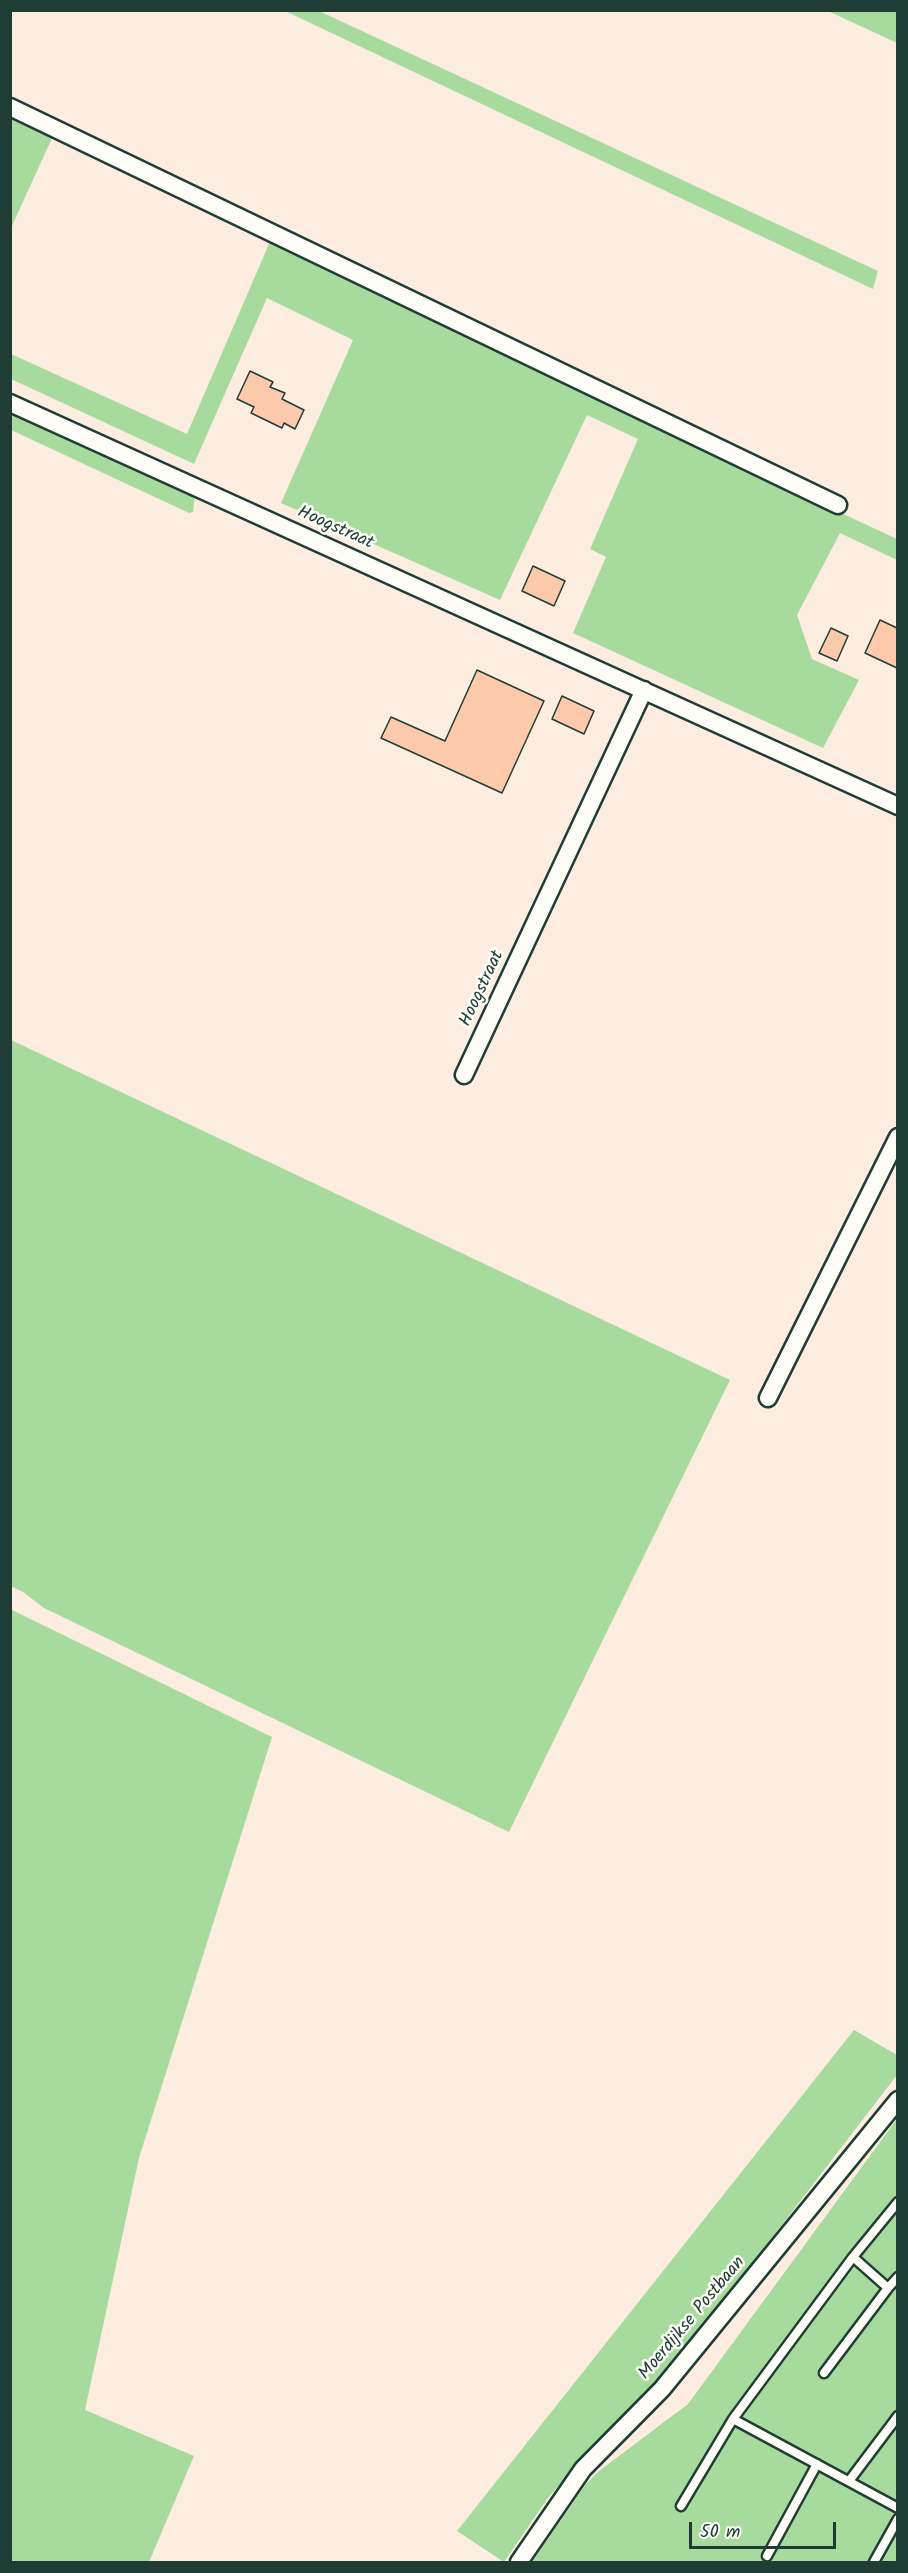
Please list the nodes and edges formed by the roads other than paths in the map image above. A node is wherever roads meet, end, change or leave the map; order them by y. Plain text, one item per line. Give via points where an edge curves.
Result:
1 (10, 107) edge
2 (10, 403) edge
3 (838, 504) dead end
4 (644, 690) junction
5 (897, 806) edge
6 (464, 1075) dead end
7 (897, 1137) edge
8 (768, 1398) dead end
9 (897, 2100) edge
10 (897, 2202) edge
11 (853, 2257) junction
12 (897, 2277) edge
13 (888, 2288) junction
14 (824, 2373) dead end
15 (897, 2416) edge
16 (733, 2420) junction
17 (817, 2464) junction
18 (849, 2481) junction
19 (681, 2506) dead end
20 (897, 2508) edge
21 (897, 2519) edge
22 (767, 2556) dead end
23 (519, 2562) edge
24 (874, 2562) edge

1 - 3 street
2 - 4 street, Hoogstraat
4 - 5 street, Hoogstraat
4 - 6 street, Hoogstraat
7 - 8 street
9 - 23 street, Moerdijkse Postbaan via 662,2389 583,2469
10 - 11 lane
11 - 13 lane
11 - 16 lane
12 - 13 lane
13 - 14 lane
15 - 18 lane
16 - 17 lane
16 - 19 lane
17 - 18 lane
17 - 22 lane
18 - 20 lane
21 - 24 lane

